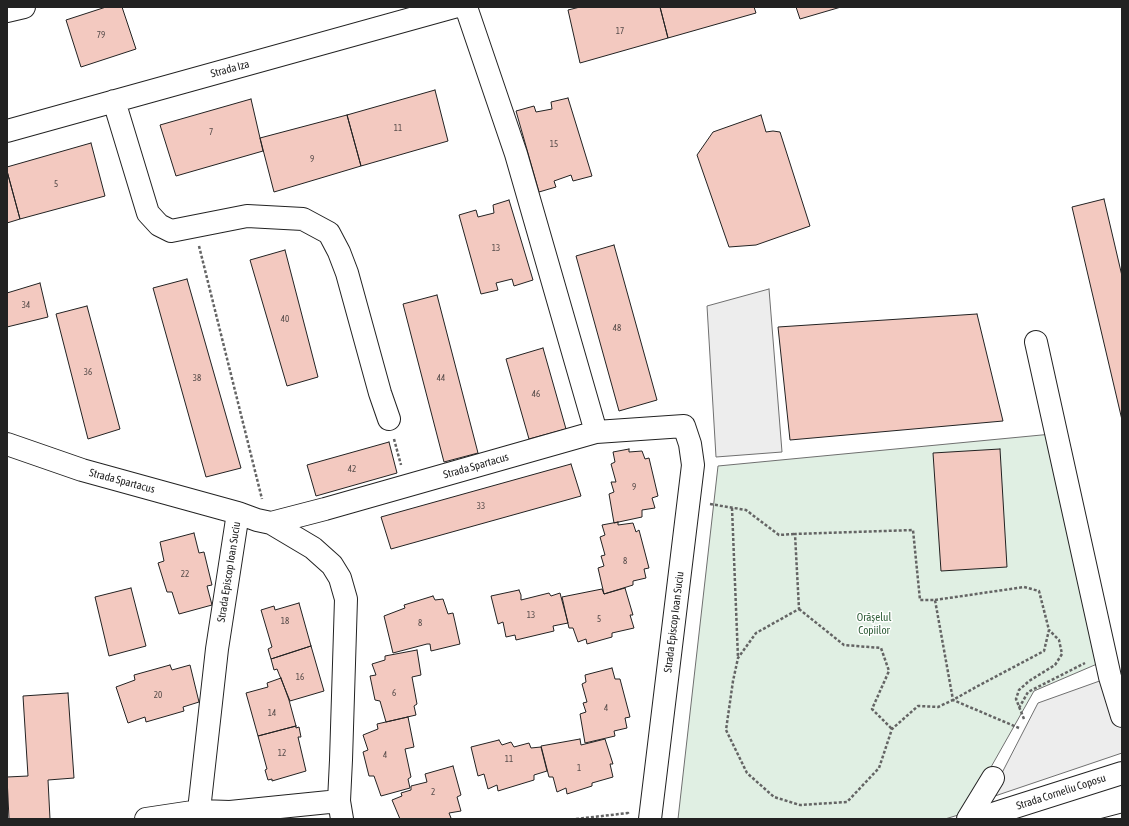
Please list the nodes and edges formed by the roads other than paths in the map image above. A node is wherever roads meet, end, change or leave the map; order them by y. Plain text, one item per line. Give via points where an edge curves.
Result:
1 (24, 7) edge
2 (456, 7) edge
3 (7, 11) edge
4 (114, 101) junction
5 (7, 131) edge
6 (1036, 342) dead end
7 (389, 419) road end
8 (684, 426) joint
9 (596, 432) junction
10 (7, 444) edge
11 (238, 513) junction
12 (271, 523) junction
13 (1122, 716) edge
14 (1122, 773) edge
15 (993, 778) dead end
16 (340, 810) edge
17 (198, 815) edge
18 (146, 819) edge
19 (650, 819) edge
20 (968, 819) edge
21 (977, 819) edge

1 - 3 street
2 - 4 street, Strada Iza
2 - 9 street via 516,154
4 - 5 street, Strada Iza
4 - 7 street via 148,213 159,225 172,231 247,216 304,219 329,233 347,273
6 - 13 street via 1110,677
8 - 9 street, Strada Spartacus
8 - 19 street, Strada Episcop Ioan Suciu via 693,465
9 - 12 street, Strada Spartacus
10 - 11 street, Strada Spartacus via 82,470
11 - 12 street, Strada Episcop Ioan Suciu
11 - 17 street, Strada Episcop Ioan Suciu
12 - 16 street, Strada Episcop Ioan Suciu via 313,548 332,565 340,578 346,599
14 - 21 street, Strada Corneliu Coposu
15 - 20 street
16 - 17 street, Strada Episcop Ioan Suciu
17 - 18 street

